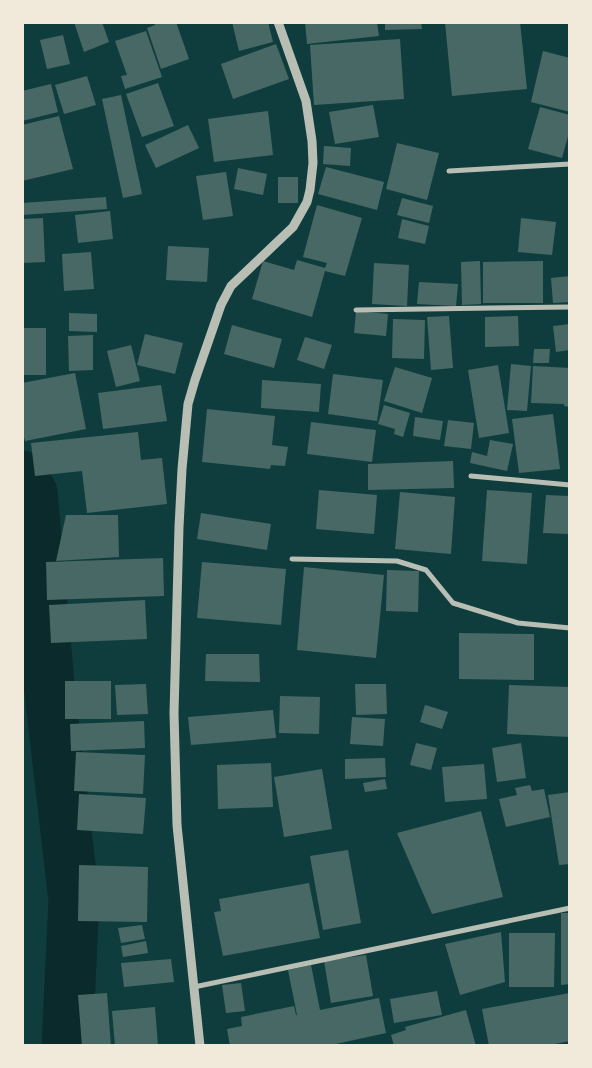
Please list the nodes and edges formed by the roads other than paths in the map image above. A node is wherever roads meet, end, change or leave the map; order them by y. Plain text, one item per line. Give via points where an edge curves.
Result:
1 (278, 22) edge
2 (570, 164) edge
3 (449, 171) dead end
4 (570, 307) edge
5 (356, 310) dead end
6 (471, 476) dead end
7 (570, 485) edge
8 (292, 558) dead end
9 (570, 628) edge
10 (570, 908) edge
11 (194, 987) junction
12 (200, 1046) edge

1 - 11 street via 306,101 313,163 310,190 293,227 232,286 221,305 188,404 182,469 174,713 177,825
2 - 3 street
4 - 5 street
6 - 7 street
8 - 9 street via 397,561 426,570 453,604 518,623
10 - 11 street
11 - 12 street

